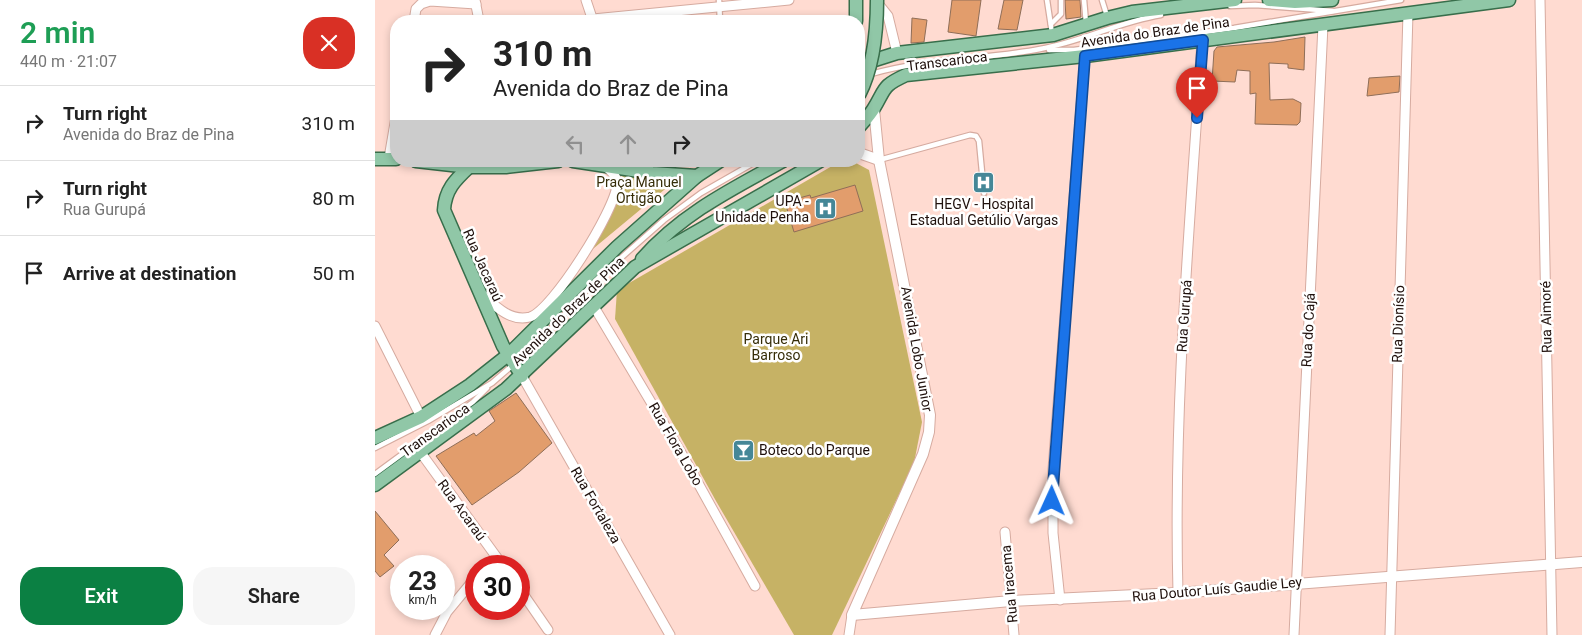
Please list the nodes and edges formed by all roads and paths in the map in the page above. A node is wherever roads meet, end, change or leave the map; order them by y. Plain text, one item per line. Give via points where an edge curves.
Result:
1 (586, 0) edge
2 (789, 0) edge
3 (856, 0) edge
4 (876, 0) edge
5 (1047, 0) edge
6 (1061, 0) edge
7 (1084, 0) edge
8 (1102, 0) edge
9 (1235, 0) edge
10 (1269, 0) edge
11 (1401, 0) edge
12 (1509, 0) edge
13 (1540, 0) edge
14 (476, 2) edge
15 (719, 4) edge
16 (1443, 4) edge
17 (1332, 6) edge
18 (1408, 13) junction
19 (415, 15) edge
20 (478, 15) edge
21 (591, 15) edge
22 (632, 15) edge
23 (856, 15) edge
24 (1107, 18) junction
25 (1087, 25) junction
26 (1323, 25) junction
27 (1052, 30) junction
28 (1203, 40) junction
29 (1038, 50) junction
30 (897, 53) junction
31 (1085, 56) junction
32 (865, 63) edge
33 (865, 76) edge
34 (865, 82) edge
35 (865, 100) edge
36 (874, 109) junction
37 (865, 120) edge
38 (865, 155) edge
39 (375, 159) edge
40 (390, 159) edge
41 (879, 160) junction
42 (469, 167) edge
43 (606, 167) edge
44 (616, 167) edge
45 (711, 167) edge
46 (746, 167) edge
47 (772, 167) edge
48 (810, 167) edge
49 (697, 176) junction
50 (983, 193) dead end
51 (635, 267) junction
52 (478, 290) junction
53 (593, 305) junction
54 (375, 326) edge
55 (515, 365) junction
56 (492, 383) junction
57 (421, 417) junction
58 (375, 438) edge
59 (375, 448) edge
60 (421, 453) junction
61 (375, 474) edge
62 (375, 485) edge
63 (1005, 532) dead end
64 (495, 555) edge
65 (1582, 562) edge
66 (1552, 564) junction
67 (1390, 576) junction
68 (1296, 582) junction
69 (755, 586) dead end
70 (465, 590) edge
71 (1178, 593) junction
72 (1059, 600) junction
73 (1011, 602) junction
74 (530, 603) edge
75 (852, 615) junction
76 (549, 630) dead end
77 (435, 635) edge
78 (670, 635) edge
79 (849, 635) edge
80 (1014, 635) edge
81 (1294, 635) edge
82 (1390, 635) edge
83 (1551, 635) edge

1 - 21 street
2 - 15 street
3 - 23 main road
4 - 30 street via 888,16
4 - 34 main road, bridge via 877,20
5 - 27 lane
6 - 27 lane via 1061,14
7 - 25 lane
8 - 24 lane
9 - 24 main road, Avenida do Braz de Pina
10 - 17 main road
11 - 17 lane, Transcarioca
12 - 16 main road, Avenida do Braz de Pina
13 - 66 street, Rua Aimoré
14 - 19 street via 426,2 416,9
14 - 20 street
15 - 22 street
16 - 18 main road, Avenida do Braz de Pina
17 - 29 lane, Transcarioca via 1234,28 1093,47
17 - 29 lane, Transcarioca via 1255,5 1186,10 1129,22
18 - 26 main road, Avenida do Braz de Pina
18 - 67 street, Rua Dionísio
24 - 25 main road, Avenida do Braz de Pina
25 - 27 main road, Avenida do Braz de Pina
26 - 28 main road, Avenida do Braz de Pina
26 - 68 street, Rua do Cajá
27 - 30 main road, Avenida do Braz de Pina
28 - 31 main road, Avenida do Braz de Pina
28 - 71 street, Rua Gurupá via 1179,390
29 - 33 lane, Transcarioca via 912,64
30 - 32 main road, Avenida do Braz de Pina
31 - 36 main road, Avenida do Braz de Pina via 906,75 882,90
31 - 72 street via 1053,469 1053,533
35 - 36 main road
36 - 37 main road, Avenida do Braz de Pina
36 - 41 street, Avenida Lobo Junior
38 - 41 street
39 - 40 main road
41 - 50 lane via 976,136
41 - 75 street, Avenida Lobo Junior via 930,415 923,454
42 - 52 main road, Rua Jacaraú via 453,182 445,198 444,210
43 - 52 street, Avenida do Braz de Pina via 617,183 613,201 585,252 540,312 519,318 506,314
44 - 49 main road
45 - 49 main road
46 - 55 lane, Transcarioca via 701,193 664,220 597,279
47 - 51 main road via 691,213
48 - 51 main road, Avenida do Braz de Pina
49 - 55 main road via 596,266
51 - 53 main road, Avenida do Braz de Pina
52 - 55 main road, Rua Jacaraú
53 - 55 main road, Avenida do Braz de Pina
53 - 69 street, Rua Flora Lobo via 683,456
54 - 57 street
55 - 56 lane, Transcarioca
55 - 57 main road, Avenida do Braz de Pina via 470,385
55 - 60 main road, Avenida do Braz de Pina
55 - 78 street, Rua Fortaleza
56 - 59 lane, Transcarioca
56 - 61 lane, Transcarioca via 473,402
57 - 58 main road, Avenida do Braz de Pina
60 - 62 main road, Avenida do Braz de Pina
60 - 64 street, Rua Acaraú
63 - 73 street, Rua Iracema
65 - 66 street, Rua Doutor Luís Gaudie Ley
66 - 67 street, Rua Doutor Luís Gaudie Ley
66 - 83 street, Rua Aimoré
67 - 68 street, Rua Doutor Luís Gaudie Ley
67 - 82 street, Rua Dionísio
68 - 71 street, Rua Doutor Luís Gaudie Ley
68 - 81 street, Rua do Cajá
70 - 77 street via 447,612
71 - 72 street, Rua Doutor Luís Gaudie Ley
72 - 73 street, Rua Doutor Luís Gaudie Ley
73 - 75 street, Rua Doutor Luís Gaudie Ley
73 - 80 street, Rua Iracema
74 - 76 street
75 - 79 street

